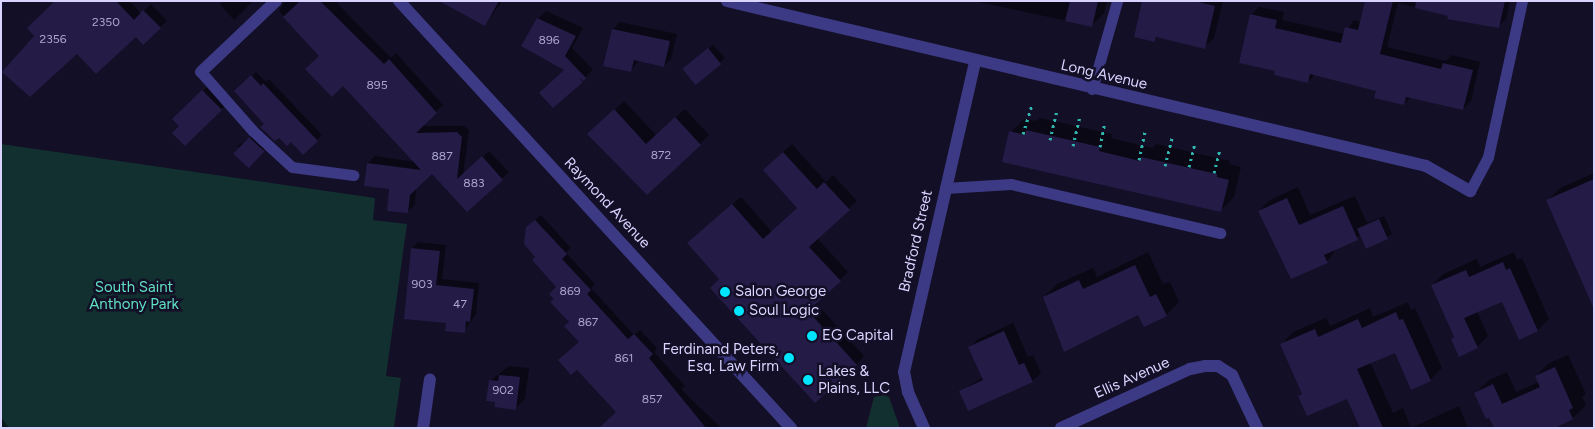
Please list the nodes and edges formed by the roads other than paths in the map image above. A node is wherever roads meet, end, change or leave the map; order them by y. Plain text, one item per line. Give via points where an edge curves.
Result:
1 (276, 1) edge
2 (399, 1) edge
3 (727, 1) edge
4 (1117, 1) edge
5 (1522, 1) edge
6 (975, 61) junction
7 (201, 72) joint
8 (1092, 89) junction
9 (353, 175) dead end
10 (945, 188) junction
11 (1470, 191) joint
12 (1220, 233) dead end
13 (430, 379) dead end
14 (423, 428) edge
15 (791, 428) edge
16 (924, 428) edge
17 (1061, 428) edge
18 (1257, 428) edge

1 - 7 street
2 - 15 street, Raymond Avenue
3 - 6 street, Long Avenue
4 - 8 lane
5 - 11 lane via 1491,147
6 - 8 street, Long Avenue
6 - 10 street, Bradford Street
7 - 9 lane via 252,131 292,167
8 - 11 street, Long Avenue via 1426,166
10 - 12 lane via 1011,184
10 - 16 street, Bradford Street via 904,372 908,392
13 - 14 street
17 - 18 street, Ellis Avenue via 1190,369 1218,366 1238,383

